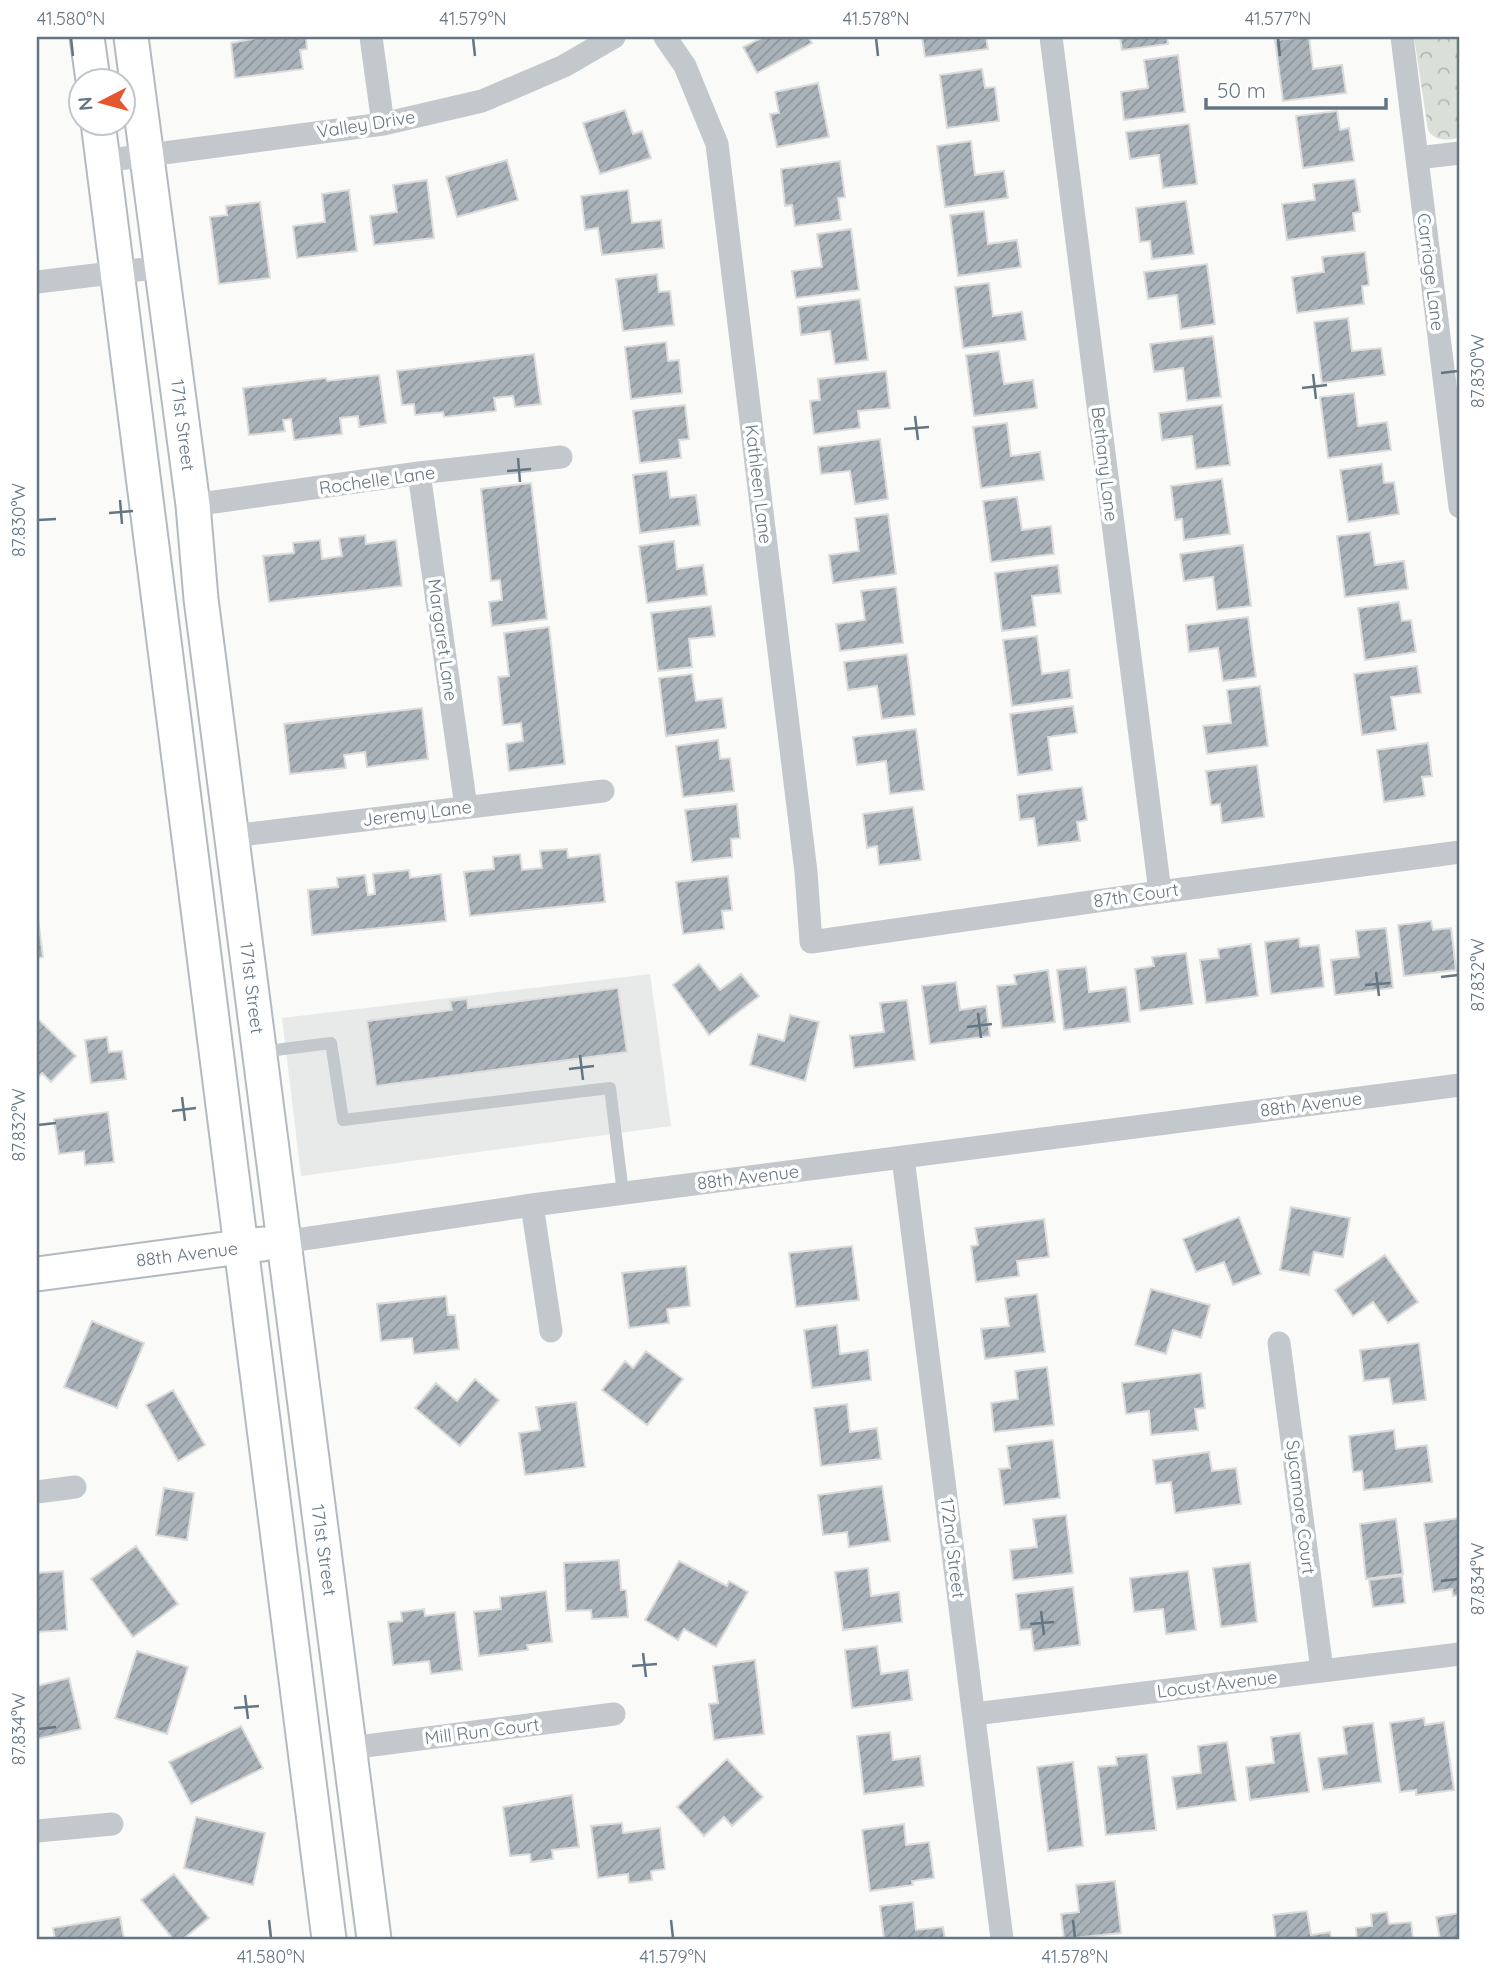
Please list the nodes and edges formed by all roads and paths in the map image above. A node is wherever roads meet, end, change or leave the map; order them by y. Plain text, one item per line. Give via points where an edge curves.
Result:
1 (87, 37) edge
2 (131, 37) edge
3 (371, 37) edge
4 (614, 37) edge
5 (666, 37) edge
6 (1051, 37) edge
7 (1402, 37) edge
8 (91, 66) edge
9 (383, 124) junction
10 (100, 136) edge
11 (1460, 153) edge
12 (147, 154) junction
13 (1417, 158) junction
14 (103, 161) junction
15 (162, 267) junction
16 (118, 273) junction
17 (37, 282) edge
18 (561, 457) dead end
19 (419, 474) junction
20 (193, 505) junction
21 (1460, 507) edge
22 (603, 791) dead end
23 (466, 807) junction
24 (232, 836) junction
25 (1460, 852) edge
26 (1160, 892) junction
27 (811, 942) joint
28 (260, 1052) junction
29 (1460, 1085) edge
30 (903, 1158) junction
31 (623, 1193) junction
32 (532, 1205) junction
33 (283, 1242) junction
34 (240, 1247) junction
35 (37, 1274) edge
36 (551, 1331) dead end
37 (1279, 1343) dead end
38 (75, 1487) dead end
39 (37, 1492) edge
40 (1460, 1654) edge
41 (1322, 1671) junction
42 (614, 1714) dead end
43 (974, 1714) junction
44 (350, 1748) junction
45 (112, 1824) dead end
46 (37, 1831) edge
47 (329, 1939) edge
48 (374, 1939) edge
49 (1002, 1939) edge

1 - 8 street
2 - 12 street, 171st Street
3 - 9 street
4 - 9 street, Valley Drive via 564,66 482,101
5 - 27 street, Kathleen Lane via 685,66 717,144 805,858
6 - 26 street, Bethany Lane
7 - 13 street, Carriage Lane
9 - 12 street, Valley Drive
10 - 14 street
11 - 13 street
12 - 14 street, Valley Drive
12 - 15 street, 171st Street
13 - 21 street, Carriage Lane
14 - 16 street
15 - 16 street
15 - 20 street, 171st Street
16 - 17 street
16 - 34 street
18 - 19 street, Rochelle Lane
19 - 20 street, Rochelle Lane
19 - 23 street, Margaret Lane
20 - 24 street, 171st Street
22 - 23 street, Jeremy Lane
23 - 24 street, Jeremy Lane
24 - 28 street, 171st Street
25 - 26 street, 87th Court
26 - 27 street, 87th Court
28 - 31 lane via 331,1043 343,1120 610,1088
28 - 33 street, 171st Street
29 - 30 street, 88th Avenue
30 - 31 street, 88th Avenue
30 - 43 street, 172nd Street
31 - 32 street, 88th Avenue
32 - 33 street, 88th Avenue
32 - 36 street
33 - 34 street, 88th Avenue
33 - 44 street, 171st Street
34 - 35 street, 88th Avenue
34 - 47 street
37 - 41 street, Sycamore Court
38 - 39 street
40 - 41 street, Locust Avenue
41 - 43 street, Locust Avenue
42 - 44 street, Mill Run Court
43 - 49 street, 172nd Street
44 - 48 street, 171st Street
45 - 46 street

